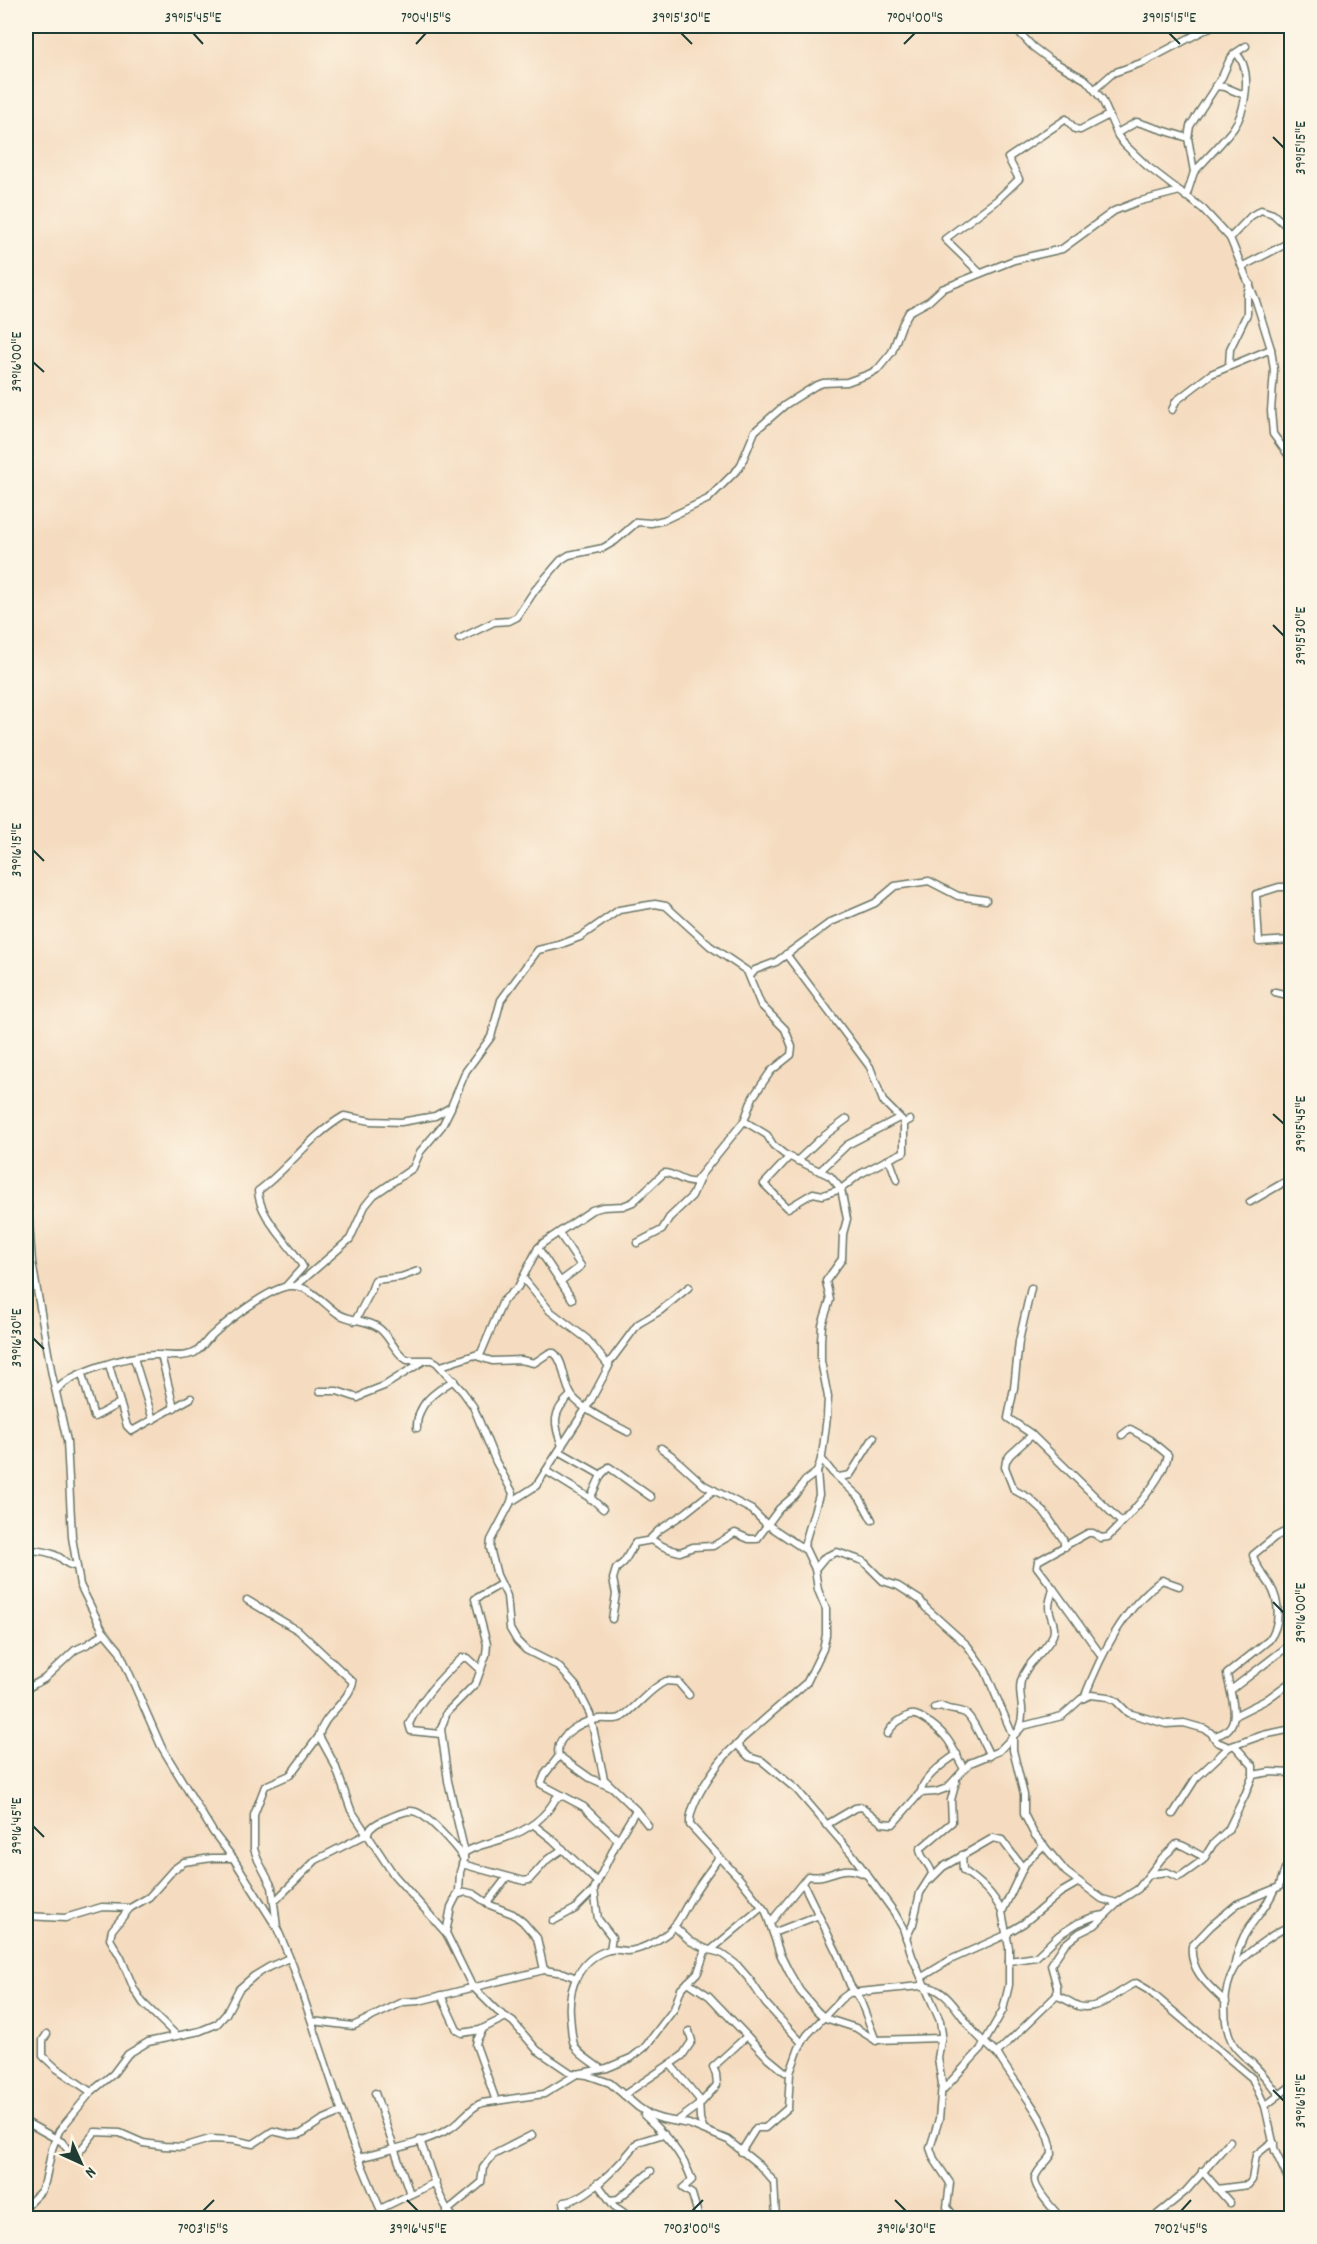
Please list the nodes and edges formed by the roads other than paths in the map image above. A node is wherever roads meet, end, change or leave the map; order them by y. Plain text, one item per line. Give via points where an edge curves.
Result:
1 (1013, 26) edge
2 (1212, 26) edge
3 (1246, 46) dead end
4 (1236, 53) junction
5 (1215, 86) junction
6 (1095, 89) junction
7 (1244, 95) junction
8 (1109, 115) junction
9 (1117, 133) junction
10 (1188, 138) junction
11 (1194, 172) junction
12 (1180, 191) junction
13 (1186, 197) junction
14 (1292, 231) edge
15 (1230, 238) junction
16 (1292, 241) edge
17 (1243, 266) junction
18 (979, 272) junction
19 (1250, 284) junction
20 (1271, 349) junction
21 (1229, 365) junction
22 (1172, 410) dead end
23 (1292, 460) edge
24 (459, 639) dead end
25 (1292, 887) edge
26 (986, 900) dead end
27 (1292, 940) edge
28 (786, 954) junction
29 (750, 976) junction
30 (1275, 992) dead end
31 (1292, 996) edge
32 (452, 1107) junction
33 (846, 1119) dead end
34 (904, 1120) junction
35 (744, 1121) junction
36 (789, 1157) junction
37 (887, 1160) junction
38 (797, 1161) junction
39 (820, 1171) junction
40 (702, 1174) junction
41 (897, 1180) dead end
42 (26, 1182) edge
43 (1292, 1183) edge
44 (841, 1189) junction
45 (1250, 1202) dead end
46 (27, 1211) edge
47 (559, 1233) junction
48 (637, 1242) dead end
49 (538, 1248) junction
50 (418, 1271) dead end
51 (523, 1278) junction
52 (561, 1281) junction
53 (286, 1286) junction
54 (296, 1286) junction
55 (689, 1287) dead end
56 (1031, 1288) dead end
57 (572, 1299) dead end
58 (355, 1321) junction
59 (161, 1355) junction
60 (476, 1356) junction
61 (134, 1358) junction
62 (426, 1360) junction
63 (609, 1363) junction
64 (109, 1365) junction
65 (441, 1366) junction
66 (82, 1374) junction
67 (454, 1380) junction
68 (56, 1391) junction
69 (320, 1391) dead end
70 (571, 1395) junction
71 (191, 1398) dead end
72 (120, 1403) junction
73 (586, 1407) junction
74 (174, 1408) junction
75 (153, 1420) junction
76 (417, 1428) dead end
77 (628, 1432) dead end
78 (1032, 1435) junction
79 (1122, 1435) dead end
80 (874, 1437) dead end
81 (560, 1448) junction
82 (661, 1448) dead end
83 (821, 1458) junction
84 (546, 1471) junction
85 (817, 1472) junction
86 (601, 1475) junction
87 (838, 1477) junction
88 (714, 1490) junction
89 (651, 1497) dead end
90 (590, 1499) junction
91 (512, 1502) junction
92 (603, 1509) dead end
93 (872, 1520) dead end
94 (1121, 1522) junction
95 (767, 1524) junction
96 (1292, 1528) edge
97 (649, 1540) junction
98 (1065, 1547) junction
99 (804, 1549) junction
100 (26, 1550) edge
101 (76, 1566) junction
102 (815, 1569) junction
103 (501, 1584) junction
104 (1179, 1586) dead end
105 (1053, 1588) junction
106 (247, 1599) dead end
107 (612, 1619) dead end
108 (104, 1633) junction
109 (1292, 1643) edge
110 (1101, 1655) junction
111 (481, 1670) junction
112 (1292, 1681) edge
113 (26, 1689) edge
114 (1231, 1690) junction
115 (688, 1695) dead end
116 (1084, 1698) junction
117 (934, 1708) dead end
118 (1234, 1716) junction
119 (591, 1721) junction
120 (1019, 1729) junction
121 (1292, 1729) edge
122 (441, 1734) junction
123 (887, 1734) dead end
124 (319, 1736) junction
125 (1013, 1736) junction
126 (1213, 1736) junction
127 (739, 1743) junction
128 (1232, 1747) junction
129 (957, 1754) junction
130 (559, 1756) junction
131 (990, 1756) junction
132 (964, 1769) junction
133 (1292, 1773) edge
134 (1253, 1775) junction
135 (957, 1779) junction
136 (611, 1787) junction
137 (921, 1792) junction
138 (564, 1796) junction
139 (636, 1809) junction
140 (1173, 1814) dead end
141 (534, 1825) junction
142 (825, 1825) junction
143 (648, 1826) dead end
144 (367, 1834) junction
145 (618, 1840) junction
146 (1044, 1845) junction
147 (563, 1849) junction
148 (962, 1855) junction
149 (719, 1857) junction
150 (1205, 1857) junction
151 (232, 1858) junction
152 (463, 1858) junction
153 (1292, 1862) edge
154 (1023, 1868) junction
155 (1150, 1874) junction
156 (867, 1875) junction
157 (507, 1877) junction
158 (927, 1882) junction
159 (1079, 1882) junction
160 (803, 1883) junction
161 (596, 1886) junction
162 (1274, 1890) junction
163 (457, 1894) junction
164 (276, 1901) junction
165 (487, 1903) junction
166 (1118, 1903) junction
167 (762, 1907) junction
168 (130, 1908) junction
169 (1002, 1912) junction
170 (819, 1915) junction
171 (1106, 1915) junction
172 (26, 1916) edge
173 (553, 1921) dead end
174 (770, 1923) junction
175 (1292, 1925) edge
176 (674, 1926) junction
177 (277, 1928) junction
178 (446, 1933) junction
179 (773, 1933) junction
180 (1008, 1933) junction
181 (906, 1939) junction
182 (610, 1950) junction
183 (709, 1950) junction
184 (289, 1958) junction
185 (1009, 1961) junction
186 (1234, 1969) junction
187 (544, 1970) junction
188 (922, 1977) junction
189 (576, 1978) junction
190 (688, 1982) junction
191 (472, 1986) junction
192 (926, 1986) junction
193 (854, 1992) junction
194 (441, 1995) junction
195 (1056, 1995) junction
196 (1226, 2002) junction
197 (506, 2016) junction
198 (825, 2018) junction
199 (312, 2021) junction
200 (483, 2029) junction
201 (689, 2031) dead end
202 (47, 2034) dead end
203 (176, 2035) junction
204 (747, 2036) junction
205 (941, 2038) junction
206 (876, 2041) junction
207 (802, 2043) junction
208 (985, 2043) junction
209 (997, 2054) junction
210 (670, 2064) junction
211 (601, 2069) junction
212 (785, 2072) dead end
213 (577, 2074) junction
214 (1292, 2085) edge
215 (91, 2092) junction
216 (941, 2092) junction
217 (375, 2093) dead end
218 (1278, 2093) junction
219 (624, 2095) junction
220 (496, 2101) junction
221 (700, 2104) junction
222 (1265, 2106) junction
223 (638, 2108) junction
224 (342, 2112) junction
225 (677, 2121) junction
226 (26, 2122) edge
227 (703, 2128) dead end
228 (532, 2134) dead end
229 (664, 2134) junction
230 (55, 2138) junction
231 (420, 2140) junction
232 (1230, 2140) dead end
233 (1274, 2143) junction
234 (393, 2149) junction
235 (741, 2152) junction
236 (359, 2158) junction
237 (651, 2171) dead end
238 (1202, 2171) junction
239 (1289, 2177) edge
240 (436, 2182) junction
241 (597, 2183) junction
242 (1292, 2187) edge
243 (1217, 2189) junction
244 (410, 2194) junction
245 (610, 2200) junction
246 (1230, 2203) dead end
247 (26, 2206) edge
248 (380, 2210) junction
249 (447, 2211) junction
250 (384, 2218) edge
251 (454, 2218) edge
252 (567, 2218) edge
253 (632, 2218) edge
254 (699, 2218) edge
255 (776, 2218) edge
256 (951, 2218) edge
257 (1060, 2218) edge
258 (1153, 2218) edge

1 - 6 street via 1033,47
2 - 6 street via 1144,62 1113,73
3 - 4 street
4 - 5 street
4 - 7 street via 1245,71
5 - 7 street
5 - 10 street via 1190,126
6 - 8 street
7 - 11 street via 1234,127
8 - 9 street
8 - 18 street via 1080,130 1066,119 1008,158 1019,179 945,239
9 - 10 street via 1137,122
9 - 12 street via 1140,159
10 - 11 street
11 - 13 street
12 - 13 street
12 - 18 street via 1114,212 1061,249
13 - 15 street
14 - 15 street via 1273,214 1261,210
15 - 17 street
16 - 17 street
17 - 19 street
18 - 24 street via 942,289 910,311 893,350 879,369 847,382 818,384 785,405 755,431 740,467 708,499 664,520 635,523 603,548 565,557 517,617 494,622
19 - 20 street
19 - 21 street via 1247,314 1230,349
20 - 21 street
20 - 23 street via 1273,434
21 - 22 street via 1179,399
25 - 27 street via 1256,894 1259,942
26 - 28 street via 958,896 929,881 895,886 875,903 831,922
28 - 29 street
28 - 34 street via 870,1067 883,1101
29 - 32 street via 666,906 655,904 616,912 580,937 537,951 501,1000 491,1037 466,1071
29 - 35 street via 761,1005 785,1029 792,1051 789,1058 772,1069 753,1097
30 - 31 street
32 - 53 street via 435,1116 401,1122 344,1116 319,1133 258,1191 273,1225 303,1267
32 - 54 street via 413,1168 374,1195 350,1239
33 - 38 street
34 - 37 street via 904,1152
34 - 39 street via 847,1145
35 - 36 street via 766,1134
35 - 40 street
36 - 38 street
36 - 44 street via 764,1183 786,1208 814,1193 823,1195
37 - 41 street
37 - 44 street
38 - 39 street
39 - 44 street
40 - 47 street via 690,1183 664,1173 633,1202 598,1208
40 - 48 street via 692,1196 662,1230
42 - 46 street
43 - 45 street via 1283,1183
44 - 83 street via 847,1222 842,1261 826,1281 830,1300 821,1332 828,1402
46 - 68 street via 32,1262
47 - 49 street
47 - 52 street via 581,1266
49 - 51 street
49 - 52 street
50 - 58 street via 375,1280
51 - 60 street via 503,1301 481,1353
51 - 63 street via 550,1311 587,1338
52 - 57 street
53 - 54 street
53 - 59 street via 241,1312 194,1353
54 - 58 street
55 - 63 street via 637,1324
56 - 78 street via 1008,1417
58 - 62 street via 380,1328 404,1358
59 - 61 street
59 - 74 street
60 - 65 street
60 - 70 street via 492,1361 534,1363 554,1353 559,1357
61 - 64 street
61 - 75 street
62 - 65 street
62 - 69 street via 359,1398 337,1391
63 - 73 street
64 - 66 street
64 - 72 street
65 - 67 street
66 - 68 street
66 - 72 street via 94,1417
67 - 76 street via 427,1400
67 - 91 street via 476,1411 496,1462 512,1489
68 - 101 street via 67,1441
70 - 73 street
70 - 81 street via 556,1417
71 - 74 street
72 - 75 street via 132,1431
73 - 77 street
73 - 81 street
74 - 75 street
78 - 94 street
78 - 98 street via 1010,1455 1005,1467 1014,1490 1045,1513
79 - 94 street via 1130,1429 1168,1456 1153,1484
80 - 87 street via 850,1475
81 - 84 street
81 - 86 street
82 - 88 street
83 - 85 street
83 - 87 street
84 - 90 street
84 - 91 street via 534,1489
85 - 95 street
85 - 99 street via 819,1496
86 - 89 street via 611,1468
86 - 90 street
87 - 93 street via 860,1498
88 - 95 street via 752,1510
88 - 97 street
90 - 92 street
91 - 103 street via 490,1545
94 - 98 street via 1105,1538 1088,1533
95 - 97 street via 755,1540 735,1533 713,1546 682,1552
95 - 99 street
96 - 114 street via 1253,1555 1273,1590 1278,1622 1269,1640 1228,1673
97 - 107 street via 634,1544 616,1568
98 - 105 street via 1037,1563
99 - 102 street
100 - 101 street via 53,1554
101 - 108 street via 80,1585
102 - 125 street via 828,1555 840,1553 864,1561 883,1581 920,1600 983,1666
102 - 127 street via 827,1616 818,1662 807,1682
103 - 111 street via 475,1601 487,1647
103 - 119 street via 507,1596 509,1628 517,1641 528,1652 563,1670 583,1696
104 - 110 street via 1164,1579 1159,1581 1132,1610
105 - 110 street
105 - 120 street via 1049,1608 1054,1632 1022,1678 1023,1714
106 - 124 street via 298,1631 353,1682
108 - 113 street via 75,1650 44,1679
108 - 151 street via 119,1650 161,1746
109 - 114 street
110 - 116 street
111 - 122 street via 476,1683 444,1717
111 - 122 street via 468,1658 462,1658 423,1701 409,1724 411,1731
112 - 118 street
114 - 118 street
115 - 119 street via 678,1682 668,1680 620,1719
116 - 120 street via 1062,1716
116 - 126 street via 1108,1697 1131,1714 1193,1726
117 - 131 street via 969,1715
118 - 126 street via 1228,1729
119 - 130 street via 561,1739
119 - 136 street via 604,1779
120 - 125 street
121 - 128 street
122 - 152 street via 463,1837
123 - 129 street via 894,1725 916,1714 942,1731
124 - 144 street via 335,1765 351,1810
124 - 164 street via 290,1775 266,1786 254,1814 255,1852
125 - 131 street
125 - 146 street via 1024,1814
126 - 128 street via 1217,1742
127 - 142 street via 749,1757 762,1761 793,1786
127 - 149 street via 714,1769 690,1820 691,1827
128 - 134 street via 1252,1762
128 - 140 street via 1196,1778
129 - 132 street
129 - 137 street via 929,1778
130 - 136 street via 575,1770
130 - 138 street via 541,1784
131 - 132 street via 972,1761
132 - 135 street
133 - 134 street
134 - 150 street via 1231,1826
135 - 137 street via 942,1790
135 - 158 street via 951,1800 952,1822 920,1849 931,1870
136 - 139 street
137 - 142 street via 891,1824 882,1824 862,1807
138 - 141 street via 556,1798
138 - 145 street via 584,1807
139 - 143 street
139 - 145 street
141 - 147 street
141 - 152 street via 475,1846
142 - 156 street
144 - 152 street via 377,1823 414,1811 426,1816 445,1834
144 - 164 street via 315,1860
144 - 178 street via 399,1882
145 - 161 street
146 - 154 street
146 - 159 street
147 - 157 street via 529,1880
147 - 161 street
148 - 154 street via 997,1838
148 - 158 street
148 - 169 street via 963,1870 996,1898
149 - 167 street
149 - 176 street
150 - 155 street via 1179,1877 1167,1872
150 - 155 street via 1177,1844
151 - 168 street via 184,1862 149,1897
151 - 177 street
152 - 157 street
152 - 163 street
153 - 162 street
154 - 169 street
155 - 166 street via 1138,1889
156 - 160 street via 853,1869 838,1870 822,1877 808,1876
156 - 181 street via 894,1912
157 - 165 street
158 - 181 street
159 - 166 street via 1102,1899
159 - 180 street
160 - 170 street
160 - 174 street
161 - 173 street via 575,1909
161 - 182 street via 598,1920 612,1937
162 - 186 street via 1246,1933
162 - 196 street via 1237,1904 1192,1946 1201,1978
163 - 165 street via 471,1893
163 - 178 street
164 - 177 street
165 - 187 street via 513,1914 529,1928 537,1938
166 - 171 street
167 - 174 street
167 - 183 street
168 - 172 street via 102,1907 65,1918
168 - 203 street via 112,1930 111,1939 140,1997
169 - 180 street
170 - 179 street
170 - 193 street
171 - 185 street via 1078,1923 1036,1958
171 - 195 street via 1069,1940 1055,1956 1051,1965
174 - 179 street
175 - 186 street via 1271,1935
176 - 182 street via 639,1948 628,1952
176 - 183 street via 690,1941
177 - 184 street
178 - 191 street
179 - 198 street via 795,1983
180 - 185 street
180 - 188 street
181 - 188 street
182 - 189 street via 588,1962
183 - 190 street
183 - 207 street via 721,1953 742,1970 766,2004
184 - 199 street
184 - 203 street via 264,1969 239,1989 217,2024
185 - 208 street via 1005,2006
186 - 196 street
187 - 189 street
187 - 191 street
188 - 192 street
189 - 211 street via 569,2005 574,2047
190 - 204 street via 709,1996
190 - 211 street via 645,2047 623,2062
191 - 194 street
191 - 197 street
192 - 193 street
192 - 205 street via 940,2021
192 - 208 street via 938,1990 951,2002
193 - 198 street via 841,1999
193 - 206 street
194 - 199 street via 403,2001 353,2026
194 - 200 street via 459,2031
195 - 209 street
195 - 222 street via 1088,2006 1139,1983 1249,2075
196 - 218 street via 1225,2017 1232,2044
197 - 200 street
197 - 213 street via 537,2050
198 - 206 street via 853,2026
198 - 207 street
199 - 224 street
200 - 220 street via 476,2045
201 - 210 street via 692,2041 688,2049
202 - 215 street via 41,2049 43,2056
203 - 215 street via 135,2049
204 - 212 street
204 - 221 street via 713,2067 718,2084
205 - 206 street
205 - 216 street
207 - 235 street via 790,2073 788,2108 765,2128 756,2128
208 - 209 street
208 - 216 street
209 - 257 street via 1047,2135 1052,2154 1035,2180
210 - 219 street
210 - 221 street
211 - 213 street
213 - 219 street via 610,2083
213 - 220 street via 544,2094
214 - 218 street
215 - 230 street
216 - 256 street via 930,2151 950,2183 947,2207
217 - 234 street
218 - 222 street
219 - 223 street
220 - 231 street via 475,2106 454,2126
221 - 225 street
221 - 227 street
222 - 233 street
223 - 225 street
223 - 229 street
224 - 230 street via 301,2134 273,2131 253,2144 210,2139 164,2146 143,2143 120,2133 95,2132 76,2156
224 - 236 street
225 - 235 street via 727,2139
226 - 230 street
228 - 249 street via 493,2155 483,2168 481,2184
229 - 241 street via 638,2142
229 - 254 street via 691,2179 683,2188 692,2194
230 - 247 street via 45,2182
231 - 234 street
231 - 240 street
232 - 238 street
233 - 239 street
233 - 243 street via 1256,2155 1248,2186
234 - 236 street
234 - 244 street
235 - 255 street via 774,2183
236 - 248 street
237 - 245 street via 618,2199
238 - 243 street
238 - 258 street via 1186,2191
239 - 242 street
240 - 244 street
240 - 249 street
241 - 245 street
241 - 252 street via 564,2202
243 - 246 street
244 - 248 street
245 - 253 street
248 - 250 street
249 - 251 street

